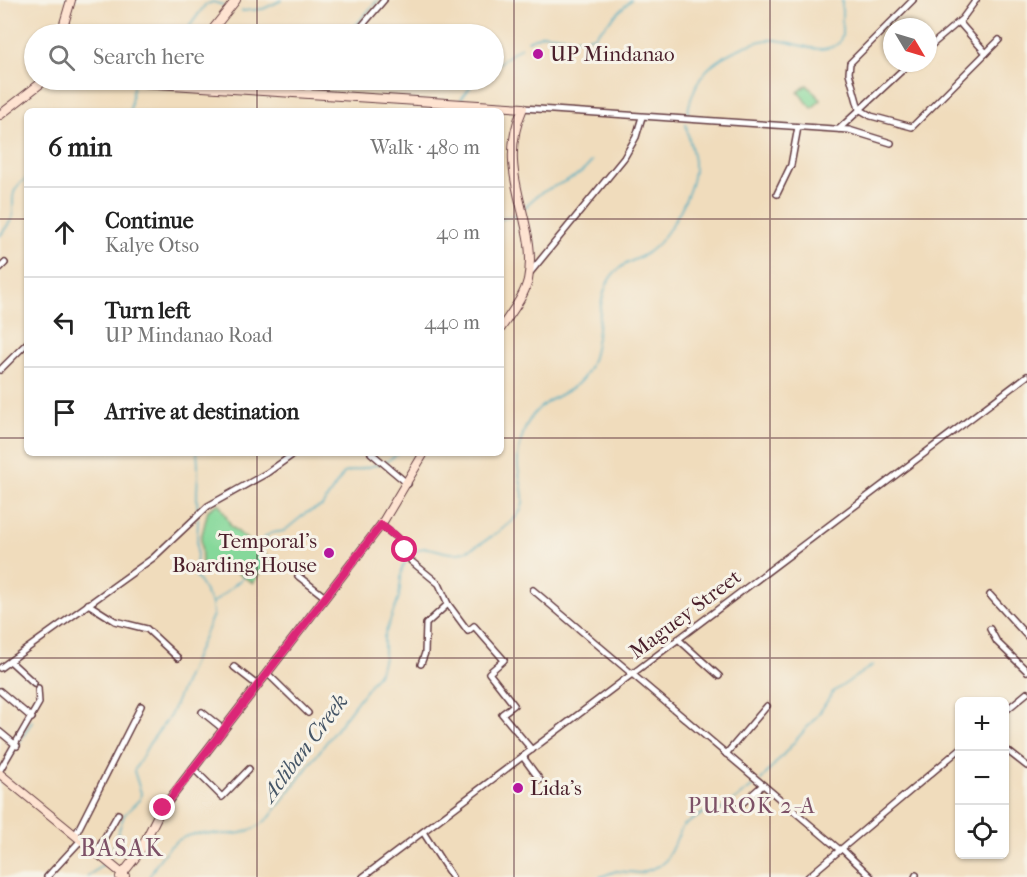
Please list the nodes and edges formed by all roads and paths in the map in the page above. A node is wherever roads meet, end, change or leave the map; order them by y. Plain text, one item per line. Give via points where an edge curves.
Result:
1 (70, 0) edge
2 (236, 0) edge
3 (242, 0) edge
4 (384, 0) edge
5 (913, 0) edge
6 (976, 0) edge
7 (959, 22) junction
8 (64, 24) edge
9 (217, 24) edge
10 (223, 24) edge
11 (364, 24) edge
12 (937, 40) edge
13 (999, 40) dead end
14 (986, 53) junction
15 (900, 72) edge
16 (31, 90) edge
17 (280, 90) edge
18 (306, 92) joint
19 (520, 108) junction
20 (859, 109) junction
21 (2, 110) edge
22 (642, 117) junction
23 (798, 127) junction
24 (838, 129) junction
25 (891, 143) dead end
26 (777, 194) dead end
27 (528, 274) junction
28 (504, 323) edge
29 (24, 346) edge
30 (0, 369) edge
31 (1027, 376) edge
32 (291, 456) edge
33 (375, 456) edge
34 (422, 456) edge
35 (408, 484) junction
36 (381, 525) junction
37 (298, 576) dead end
38 (533, 590) dead end
39 (990, 595) dead end
40 (325, 597) junction
41 (88, 604) junction
42 (448, 604) junction
43 (990, 629) dead end
44 (1027, 636) edge
45 (678, 639) junction
46 (178, 658) dead end
47 (10, 661) junction
48 (421, 664) dead end
49 (234, 667) dead end
50 (0, 668) edge
51 (1027, 671) edge
52 (267, 673) junction
53 (633, 674) junction
54 (719, 676) dead end
55 (257, 685) junction
56 (0, 691) edge
57 (1027, 693) edge
58 (141, 706) dead end
59 (767, 706) dead end
60 (1009, 709) edge
61 (202, 712) dead end
62 (309, 713) dead end
63 (32, 718) junction
64 (223, 729) junction
65 (0, 732) edge
66 (16, 746) junction
67 (532, 750) junction
68 (958, 751) edge
69 (1009, 751) edge
70 (726, 754) junction
71 (523, 758) junction
72 (1027, 766) edge
73 (193, 768) junction
74 (249, 769) dead end
75 (0, 772) edge
76 (540, 780) dead end
77 (763, 785) junction
78 (739, 806) dead end
79 (118, 814) dead end
80 (423, 832) junction
81 (79, 836) junction
82 (841, 850) junction
83 (98, 851) junction
84 (123, 876) edge
85 (47, 877) edge
86 (363, 877) edge
87 (452, 877) edge
88 (808, 877) edge
89 (872, 877) edge

1 - 8 street
2 - 9 street
3 - 10 street
4 - 11 street
5 - 20 street via 850,63
6 - 7 street
7 - 12 street
7 - 14 street
13 - 14 street
14 - 20 street via 912,127
15 - 20 street
16 - 21 street
17 - 18 street
18 - 19 street
19 - 22 street
19 - 27 street via 512,165 526,235
20 - 24 street
22 - 23 street
22 - 27 street via 624,158
23 - 24 street
23 - 26 street via 791,165
24 - 25 street
27 - 28 street via 524,292
29 - 30 street
31 - 45 street, Maguey Street
32 - 41 street via 208,506 153,558
33 - 35 street
34 - 35 street
35 - 36 street
36 - 40 street
36 - 42 street via 402,542 411,561 439,584
37 - 40 street
38 - 53 street
39 - 44 street
40 - 52 street
41 - 46 street via 115,621 147,629
41 - 47 street
42 - 48 street via 426,624
42 - 67 street via 468,631 474,626 504,660 489,673 514,705 502,714
43 - 51 street via 997,642
45 - 53 street, Maguey Street
45 - 54 street
47 - 50 street
47 - 63 street via 36,686 40,699
49 - 55 street
52 - 55 street
52 - 62 street
53 - 67 street, Maguey Street
53 - 70 street
55 - 64 street
56 - 63 street
57 - 60 street
58 - 81 street
59 - 70 street
61 - 64 street
63 - 66 street
64 - 73 street
65 - 66 street
66 - 75 street
67 - 71 street, Maguey Street
68 - 82 street
69 - 72 street
70 - 77 street
71 - 76 street
71 - 80 street, Maguey Street
73 - 74 street via 222,797
73 - 84 street via 155,819 140,854
75 - 81 street
77 - 78 street
77 - 82 street
79 - 83 street
80 - 86 street, Maguey Street
80 - 87 street
81 - 83 street
81 - 85 street
82 - 88 street
82 - 89 street
83 - 84 street

